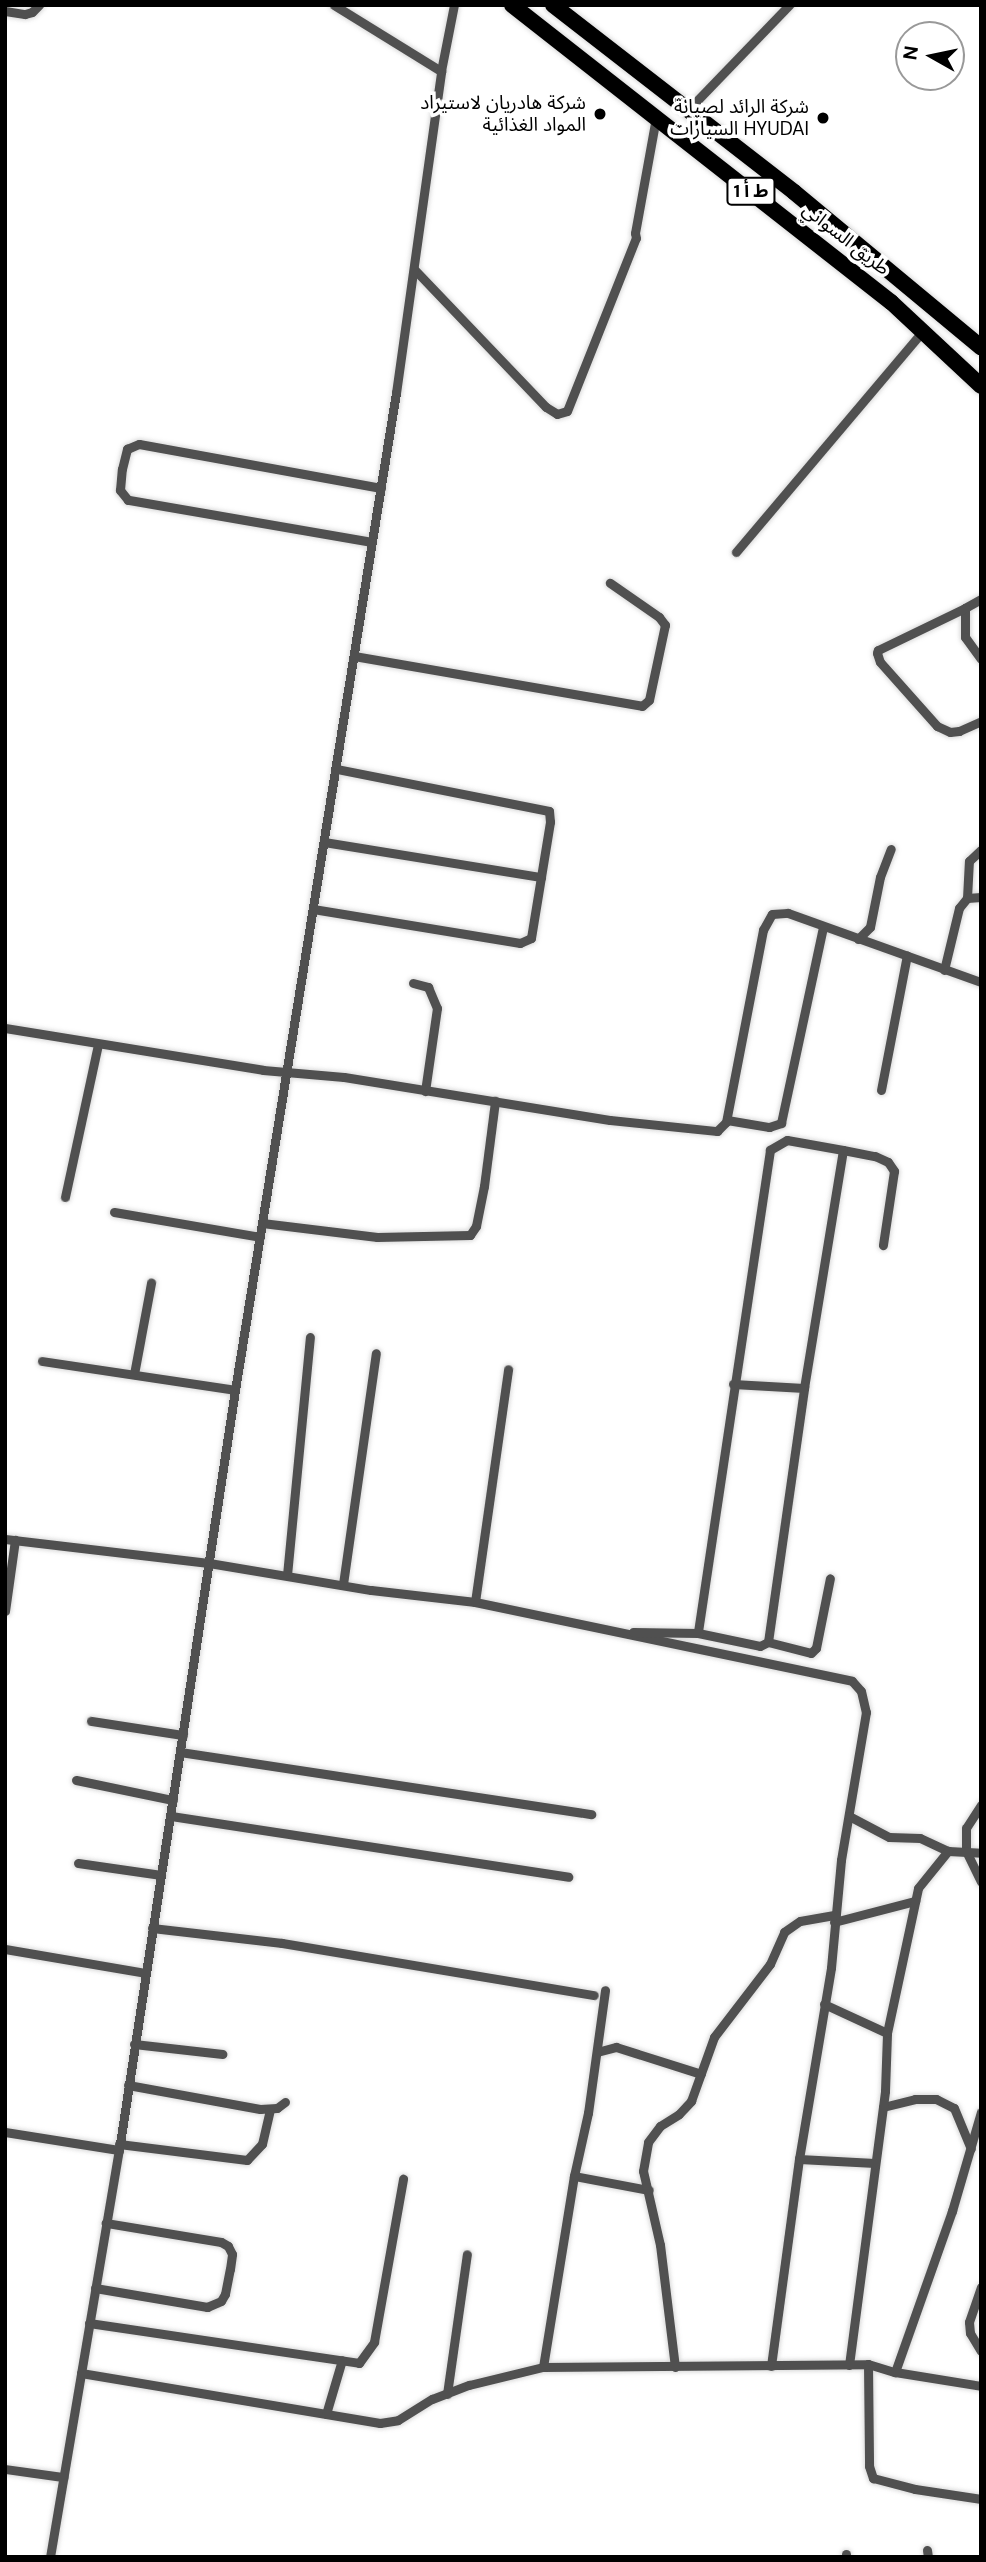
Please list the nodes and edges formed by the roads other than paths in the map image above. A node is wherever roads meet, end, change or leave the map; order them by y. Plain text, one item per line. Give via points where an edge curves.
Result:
1 (39, 5) edge
2 (334, 5) edge
3 (454, 5) edge
4 (553, 5) edge
5 (789, 5) edge
6 (520, 7) edge
7 (5, 11) edge
8 (579, 26) junction
9 (557, 42) junction
10 (441, 71) junction
11 (688, 110) junction
12 (656, 118) junction
13 (414, 269) junction
14 (923, 331) junction
15 (981, 347) edge
16 (981, 386) edge
17 (381, 488) junction
18 (372, 542) junction
19 (736, 552) dead end
20 (610, 583) dead end
21 (981, 598) edge
22 (965, 607) junction
23 (354, 656) junction
24 (981, 659) edge
25 (981, 721) edge
26 (336, 769) junction
27 (324, 842) junction
28 (891, 849) dead end
29 (981, 850) edge
30 (541, 877) junction
31 (981, 897) edge
32 (967, 898) junction
33 (313, 909) junction
34 (822, 927) junction
35 (858, 939) junction
36 (907, 955) junction
37 (944, 970) junction
38 (981, 982) edge
39 (413, 983) dead end
40 (5, 1028) edge
41 (98, 1045) junction
42 (286, 1071) junction
43 (881, 1090) dead end
44 (425, 1091) junction
45 (495, 1101) junction
46 (727, 1119) junction
47 (843, 1150) junction
48 (65, 1197) dead end
49 (114, 1212) dead end
50 (262, 1223) junction
51 (260, 1237) junction
52 (883, 1245) dead end
53 (151, 1283) dead end
54 (310, 1337) dead end
55 (376, 1353) dead end
56 (42, 1361) dead end
57 (508, 1369) dead end
58 (134, 1374) junction
59 (733, 1384) junction
60 (804, 1388) junction
61 (236, 1390) junction
62 (10, 1539) edge
63 (209, 1563) junction
64 (287, 1575) junction
65 (830, 1578) dead end
66 (342, 1584) junction
67 (475, 1602) junction
68 (5, 1611) edge
69 (621, 1633) junction
70 (698, 1633) junction
71 (768, 1642) junction
72 (91, 1721) dead end
73 (183, 1735) junction
74 (180, 1752) junction
75 (76, 1780) dead end
76 (173, 1800) junction
77 (981, 1805) edge
78 (591, 1814) dead end
79 (171, 1816) junction
80 (849, 1816) junction
81 (948, 1851) junction
82 (966, 1851) junction
83 (981, 1853) edge
84 (78, 1863) dead end
85 (161, 1875) junction
86 (568, 1877) dead end
87 (981, 1882) edge
88 (915, 1901) junction
89 (835, 1919) junction
90 (152, 1928) junction
91 (5, 1949) edge
92 (145, 1973) junction
93 (605, 1990) dead end
94 (594, 1995) dead end
95 (824, 2004) junction
96 (887, 2033) junction
97 (134, 2044) junction
98 (597, 2052) junction
99 (222, 2054) dead end
100 (701, 2074) junction
101 (128, 2085) junction
102 (285, 2102) dead end
103 (883, 2107) junction
104 (270, 2110) junction
105 (981, 2112) edge
106 (5, 2132) edge
107 (119, 2147) junction
108 (971, 2149) junction
109 (799, 2159) junction
110 (875, 2163) junction
111 (574, 2176) junction
112 (403, 2179) dead end
113 (649, 2190) junction
114 (106, 2223) junction
115 (467, 2254) dead end
116 (981, 2287) edge
117 (95, 2288) junction
118 (89, 2323) junction
119 (981, 2351) edge
120 (342, 2360) junction
121 (868, 2364) junction
122 (849, 2365) junction
123 (771, 2366) junction
124 (544, 2367) junction
125 (675, 2367) junction
126 (895, 2372) junction
127 (81, 2373) junction
128 (981, 2386) edge
129 (447, 2394) junction
130 (326, 2414) junction
131 (5, 2469) edge
132 (63, 2477) junction
133 (981, 2499) edge
134 (50, 2557) edge

1 - 7 street via 24,14
2 - 10 street
3 - 10 street
4 - 8 highway, طريق السواني / ط أ 1
5 - 11 street
6 - 9 highway, طريق السواني / ط أ 1
8 - 9 highway via 560,30
8 - 11 highway, طريق السواني / ط أ 1
9 - 12 highway, طريق السواني / ط أ 1
10 - 13 street
11 - 15 highway, طريق السواني / ط أ 1 via 899,276
12 - 13 street via 636,238 567,411 557,414 546,407
12 - 14 highway, طريق السواني / ط أ 1
13 - 17 street
14 - 16 highway, طريق السواني / ط أ 1
14 - 19 street
17 - 18 street
17 - 18 street via 139,443 127,449 122,469 120,490 128,499
18 - 23 street
20 - 23 street via 665,625 652,691 642,706
21 - 22 street
22 - 24 street via 965,637
22 - 25 street via 877,653 937,726 959,731
23 - 26 street
26 - 27 street
26 - 30 street via 545,807 550,814
27 - 30 street
27 - 33 street
28 - 35 street via 870,927
29 - 32 street via 969,861
30 - 33 street via 531,938 525,944
31 - 32 street
32 - 37 street via 959,908
33 - 42 street
34 - 35 street
34 - 46 street via 781,1123 769,1128
34 - 46 street via 788,913 772,914 766,920
35 - 36 street
36 - 37 street
36 - 43 street
37 - 38 street
39 - 44 street via 428,987 437,1008
40 - 41 street
41 - 42 street
41 - 48 street
42 - 44 street
42 - 50 street
44 - 45 street
45 - 46 street via 610,1121 706,1131 717,1131
45 - 50 street via 484,1186 470,1235 377,1237
47 - 52 street via 875,1156 894,1171
47 - 59 street via 787,1140 770,1150
47 - 60 street
49 - 51 street
50 - 51 street
51 - 61 street
53 - 58 street
54 - 64 street
55 - 66 street
56 - 58 street
57 - 67 street
58 - 61 street
59 - 60 street
59 - 70 street
60 - 71 street
61 - 63 street
62 - 63 street
62 - 68 street
63 - 64 street
63 - 73 street
64 - 66 street
65 - 71 street via 816,1648 811,1653
66 - 67 street
67 - 69 street
69 - 70 street
69 - 80 street via 852,1681 861,1691 866,1712
70 - 71 street via 760,1646
72 - 73 street
73 - 74 street
74 - 76 street
74 - 78 street
75 - 76 street
76 - 79 street
77 - 82 street via 966,1828
79 - 85 street
79 - 86 street
80 - 81 street via 889,1837 920,1838
80 - 89 street
81 - 82 street
81 - 88 street via 918,1888
82 - 83 street
82 - 87 street
84 - 85 street
85 - 90 street
88 - 89 street
88 - 96 street
89 - 95 street
89 - 100 street via 800,1921 783,1932 775,1956 714,2037
90 - 92 street
90 - 94 street via 282,1943
91 - 92 street
92 - 97 street
93 - 98 street
95 - 96 street
95 - 109 street
96 - 103 street
97 - 99 street
97 - 101 street
98 - 100 street via 616,2047
98 - 111 street
100 - 113 street via 691,2101 648,2142 643,2171
101 - 104 street
101 - 107 street
102 - 104 street
103 - 108 street via 936,2099 954,2108
103 - 110 street
104 - 107 street via 262,2144 247,2160
105 - 108 street
106 - 107 street
107 - 114 street
108 - 126 street
109 - 110 street
109 - 123 street
110 - 122 street
111 - 113 street
111 - 124 street
112 - 120 street via 374,2343 359,2362
113 - 125 street
114 - 117 street
114 - 117 street via 221,2242 232,2254 230,2269 221,2301 207,2307
115 - 129 street
116 - 119 street via 969,2322
117 - 118 street
118 - 120 street
118 - 127 street
120 - 130 street
121 - 122 street
121 - 126 street
121 - 133 street via 873,2478
122 - 123 street
123 - 125 street
124 - 125 street
124 - 129 street
126 - 128 street
127 - 130 street
127 - 132 street
129 - 130 street via 398,2420 380,2423
131 - 132 street
132 - 134 street

